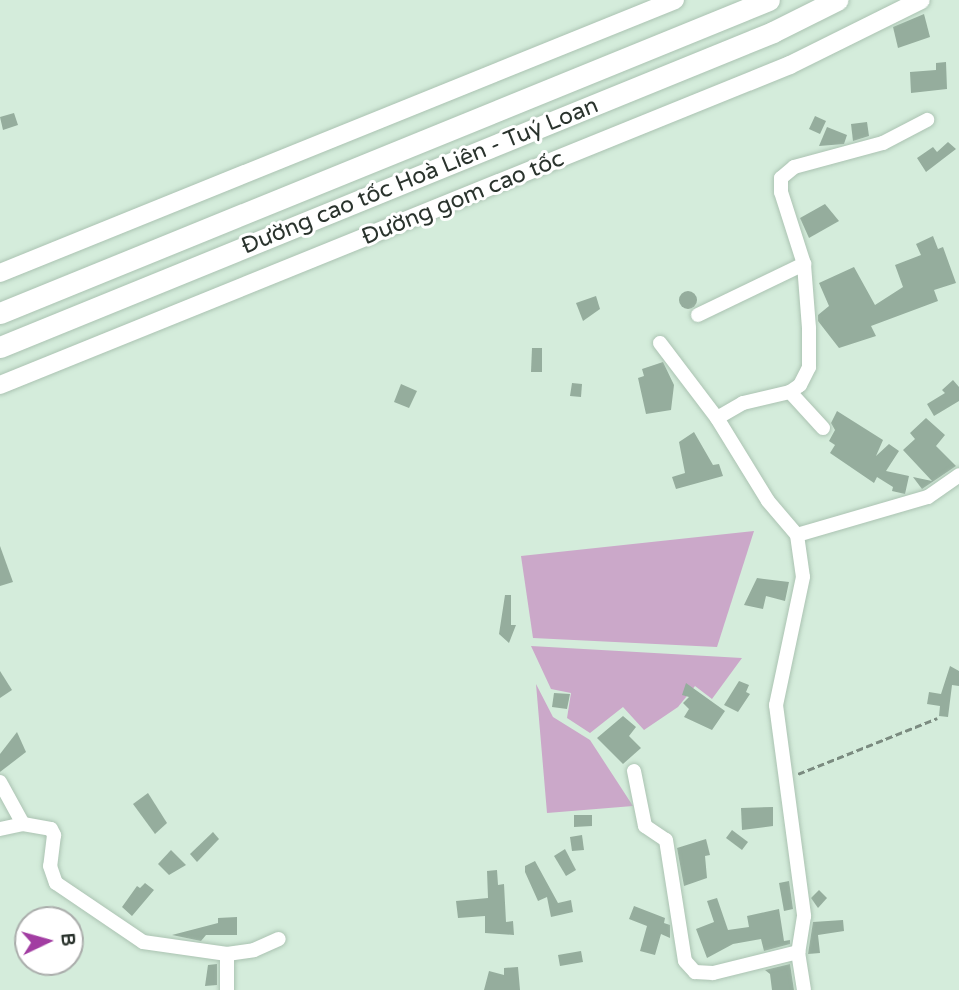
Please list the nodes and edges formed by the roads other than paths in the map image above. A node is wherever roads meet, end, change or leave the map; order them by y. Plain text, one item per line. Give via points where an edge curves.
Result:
1 (674, 0) edge
2 (769, 0) edge
3 (837, 0) edge
4 (921, 0) edge
5 (927, 120) dead end
6 (804, 264) junction
7 (0, 273) edge
8 (0, 313) edge
9 (698, 315) dead end
10 (660, 343) dead end
11 (0, 347) edge
12 (0, 385) edge
13 (790, 392) junction
14 (717, 418) junction
15 (823, 428) dead end
16 (959, 475) edge
17 (797, 535) junction
18 (634, 771) dead end
19 (0, 782) edge
20 (23, 824) junction
21 (0, 829) edge
22 (279, 939) dead end
23 (798, 952) junction
24 (227, 954) junction
25 (228, 990) edge
26 (804, 990) edge

1 - 7 main road
2 - 8 highway, Đường cao tốc Hoà Liên - Tuý Loan
3 - 11 highway, Đường cao tốc Hoà Liên - Tuý Loan via 773,32
4 - 12 main road, Đường gom cao tốc via 790,65
5 - 6 street via 872,148 786,172 780,192
6 - 9 street
6 - 13 street via 808,367 800,385
10 - 14 street
13 - 14 street via 743,403
13 - 15 street
14 - 17 street via 768,502
16 - 17 street via 928,497
17 - 23 street via 803,577 776,705 804,916
18 - 23 street via 645,826 666,839 685,961 695,972 713,973
19 - 20 street
20 - 21 street
20 - 24 street via 53,832 50,866 55,883 122,930 163,948
22 - 24 street via 254,950
23 - 26 street
24 - 25 street

